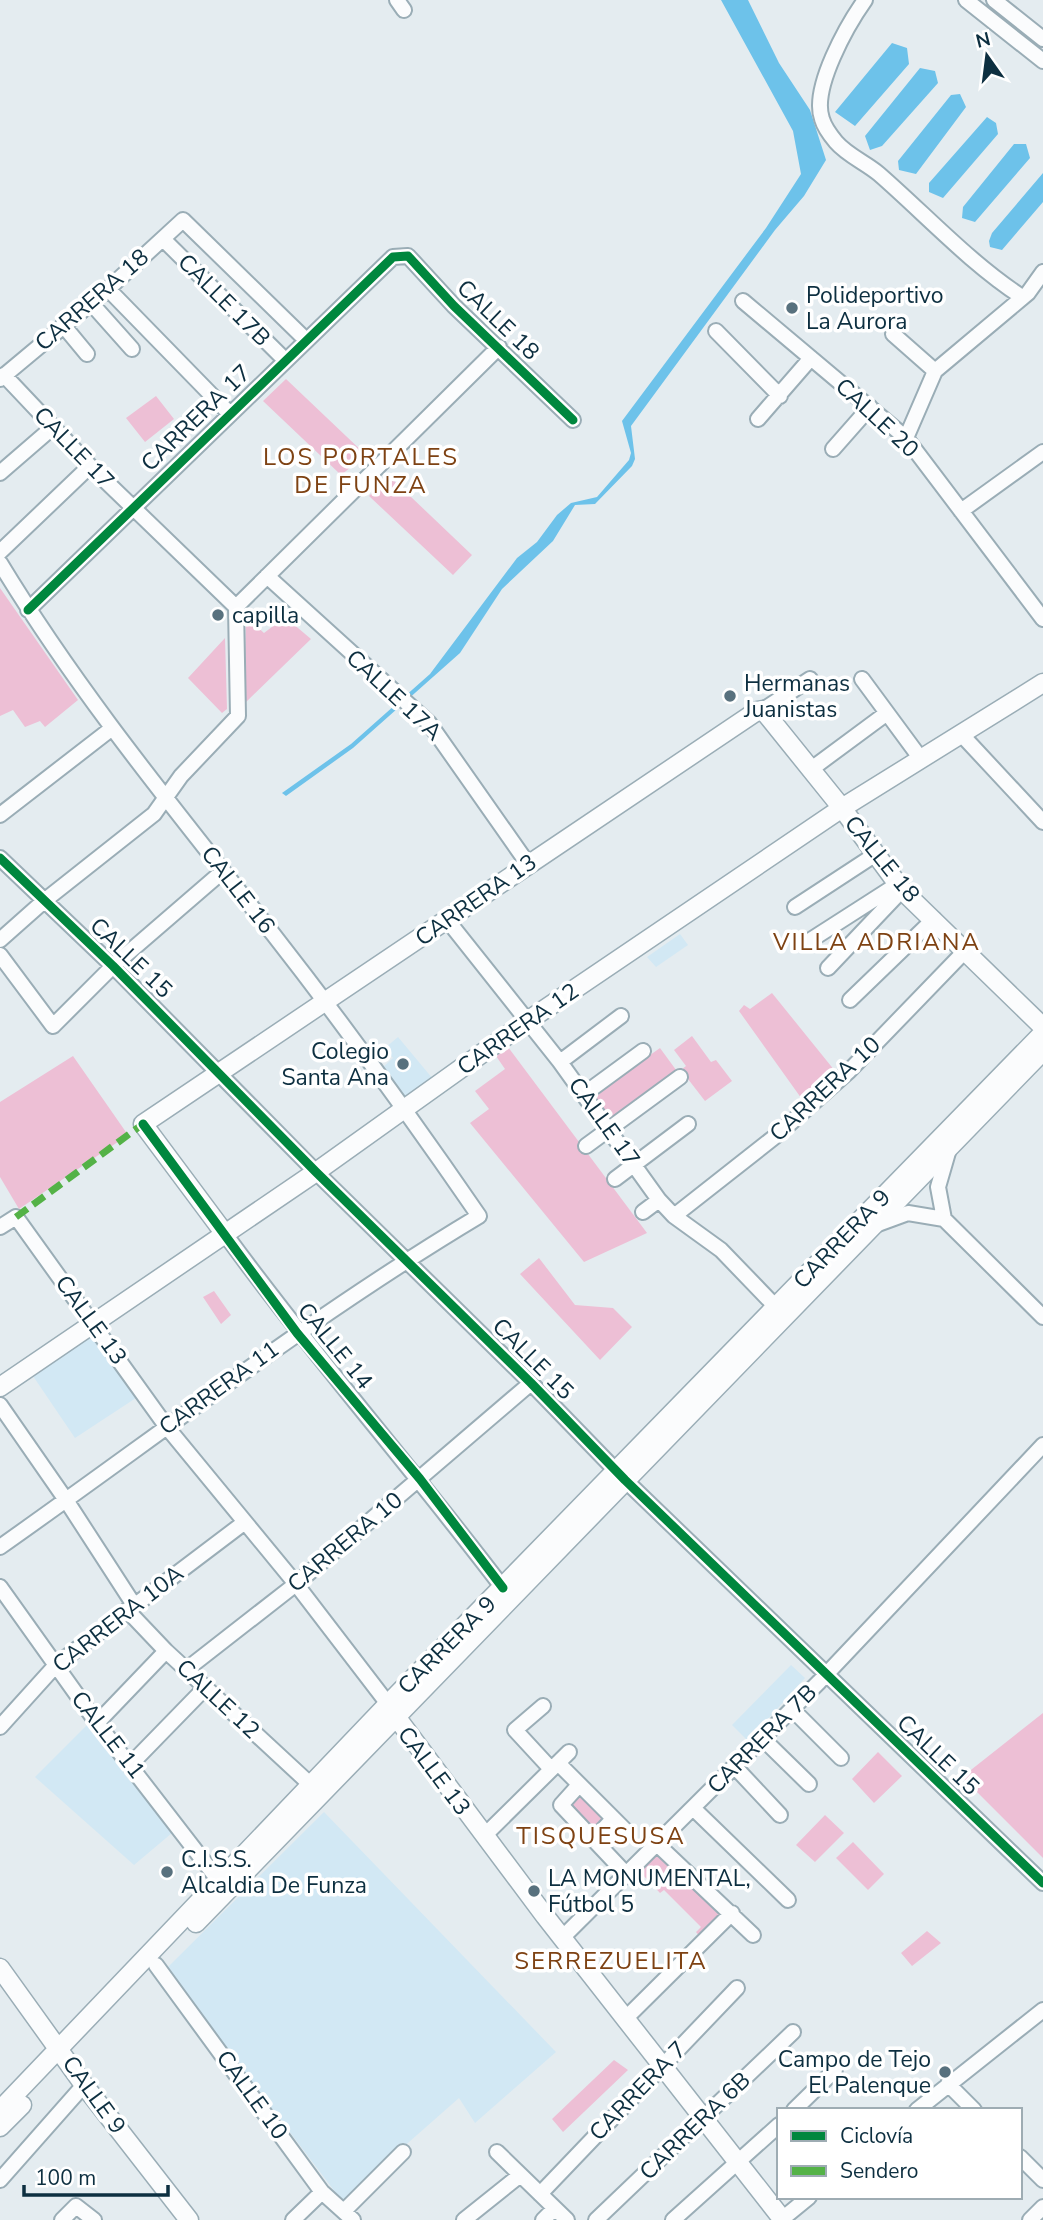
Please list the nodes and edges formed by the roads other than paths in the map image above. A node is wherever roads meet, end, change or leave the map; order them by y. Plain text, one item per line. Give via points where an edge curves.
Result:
1 (865, 0) edge
2 (966, 0) edge
3 (993, 0) edge
4 (1043, 39) edge
5 (1043, 61) edge
6 (183, 220) joint
7 (163, 239) junction
8 (393, 257) joint
9 (1043, 272) edge
10 (108, 289) junction
11 (1022, 297) junction
12 (743, 301) dead end
13 (91, 303) junction
14 (63, 325) junction
15 (716, 331) dead end
16 (893, 334) dead end
17 (306, 340) junction
18 (499, 347) junction
19 (132, 349) dead end
20 (87, 354) dead end
21 (811, 358) junction
22 (285, 360) junction
23 (935, 371) junction
24 (2, 377) edge
25 (780, 396) junction
26 (870, 407) junction
27 (229, 413) junction
28 (758, 419) dead end
29 (573, 420) dead end
30 (52, 428) junction
31 (906, 438) junction
32 (833, 449) dead end
33 (1043, 452) edge
34 (90, 467) junction
35 (0, 473) edge
36 (131, 506) junction
37 (961, 511) junction
38 (0, 552) edge
39 (0, 564) edge
40 (267, 576) junction
41 (236, 607) junction
42 (28, 610) junction
43 (1043, 619) edge
44 (810, 679) dead end
45 (862, 679) dead end
46 (1043, 683) edge
47 (763, 710) junction
48 (887, 713) junction
49 (111, 729) junction
50 (961, 734) junction
51 (921, 759) junction
52 (810, 770) junction
53 (167, 800) junction
54 (842, 808) junction
55 (0, 815) edge
56 (1043, 822) edge
57 (876, 854) junction
58 (0, 858) edge
59 (528, 864) junction
60 (223, 871) junction
61 (900, 887) junction
62 (44, 901) junction
63 (794, 907) dead end
64 (934, 919) junction
65 (448, 921) junction
66 (0, 940) edge
67 (806, 943) dead end
68 (965, 951) junction
69 (0, 955) edge
70 (113, 966) junction
71 (828, 968) dead end
72 (850, 1000) dead end
73 (324, 1002) junction
74 (621, 1016) dead end
75 (526, 1022) junction
76 (1043, 1027) edge
77 (1043, 1033) edge
78 (643, 1051) dead end
79 (1043, 1051) edge
80 (560, 1062) junction
81 (219, 1073) junction
82 (680, 1077) dead end
83 (583, 1095) junction
84 (405, 1108) junction
85 (143, 1124) joint
86 (688, 1124) dead end
87 (609, 1130) junction
88 (586, 1146) dead end
89 (949, 1149) junction
90 (634, 1163) junction
91 (316, 1172) junction
92 (615, 1179) dead end
93 (659, 1200) junction
94 (643, 1212) dead end
95 (479, 1216) joint
96 (674, 1216) junction
97 (944, 1219) junction
98 (874, 1226) junction
99 (0, 1227) edge
100 (225, 1234) junction
101 (405, 1261) junction
102 (776, 1307) junction
103 (1043, 1317) edge
104 (94, 1324) junction
105 (297, 1333) junction
106 (531, 1383) junction
107 (0, 1387) edge
108 (0, 1405) edge
109 (166, 1426) junction
110 (1043, 1445) edge
111 (620, 1475) junction
112 (421, 1479) junction
113 (66, 1500) junction
114 (246, 1522) junction
115 (0, 1547) edge
116 (296, 1584) junction
117 (0, 1587) edge
118 (503, 1588) junction
119 (130, 1608) junction
120 (166, 1651) junction
121 (56, 1665) junction
122 (187, 1669) junction
123 (825, 1676) junction
124 (206, 1687) junction
125 (543, 1706) dead end
126 (792, 1709) junction
127 (391, 1711) junction
128 (97, 1723) junction
129 (0, 1727) edge
130 (763, 1739) junction
131 (569, 1752) dead end
132 (841, 1758) dead end
133 (131, 1763) junction
134 (554, 1766) junction
135 (735, 1767) junction
136 (809, 1784) dead end
137 (579, 1785) junction
138 (312, 1786) junction
139 (694, 1809) junction
140 (780, 1815) dead end
141 (613, 1819) junction
142 (627, 1832) dead end
143 (484, 1836) junction
144 (593, 1840) junction
145 (658, 1845) junction
146 (627, 1875) junction
147 (219, 1881) junction
148 (1043, 1883) edge
149 (788, 1900) dead end
150 (732, 1913) junction
151 (753, 1935) dead end
152 (564, 1937) junction
153 (156, 1965) junction
154 (0, 1969) edge
155 (737, 1988) dead end
156 (1043, 2010) edge
157 (626, 2018) junction
158 (793, 2032) dead end
159 (63, 2053) junction
160 (662, 2065) junction
161 (835, 2070) dead end
162 (948, 2084) junction
163 (84, 2085) junction
164 (796, 2108) edge
165 (919, 2108) edge
166 (972, 2108) edge
167 (0, 2110) edge
168 (703, 2118) junction
169 (0, 2127) edge
170 (777, 2127) edge
171 (403, 2152) dead end
172 (497, 2152) dead end
173 (1022, 2159) edge
174 (739, 2164) junction
175 (519, 2176) junction
176 (0, 2180) edge
177 (1043, 2180) edge
178 (322, 2192) junction
179 (540, 2194) junction
180 (807, 2199) edge
181 (1043, 2207) edge
182 (554, 2208) junction
183 (349, 2216) edge
184 (186, 2218) edge
185 (62, 2220) edge
186 (94, 2220) edge
187 (293, 2220) edge
188 (464, 2220) edge
189 (542, 2220) edge
190 (567, 2220) edge
191 (596, 2220) edge
192 (673, 2220) edge
193 (782, 2220) edge
194 (1030, 2220) edge

1 - 11 street via 846,27 825,82 822,119 837,143
2 - 5 street
3 - 4 street
6 - 7 street, CARRERA 18
6 - 17 street, CALLE 17B
7 - 10 street, CARRERA 18
7 - 22 street, CALLE 17B
8 - 17 street, CARRERA 17
8 - 18 street, CALLE 18 via 408,256
9 - 11 street
10 - 13 street, CARRERA 18
10 - 27 street
11 - 23 street
12 - 21 street, CALLE 20
13 - 14 street, CARRERA 18
13 - 19 street
14 - 20 street
14 - 24 street, CARRERA 18
15 - 25 street
16 - 23 street
17 - 22 street, CARRERA 17
18 - 29 street, CALLE 18
18 - 40 street
21 - 25 street
21 - 26 street, CALLE 20
22 - 27 street, CARRERA 17
23 - 31 street
24 - 30 street, CALLE 17
25 - 28 street
26 - 31 street, CALLE 20
26 - 32 street
27 - 36 street, CARRERA 17
30 - 34 street, CALLE 17
30 - 35 street
31 - 37 street, CALLE 20
33 - 37 street
34 - 36 street, CALLE 17
34 - 38 street
36 - 41 street, CALLE 17
36 - 42 street, CARRERA 17
37 - 43 street, CALLE 20
39 - 42 street, CALLE 16
40 - 41 street
40 - 59 street, CALLE 17A via 438,733
41 - 53 street via 238,716 181,776
42 - 49 street, CALLE 16
44 - 47 street, CARRERA 13
45 - 48 street
46 - 50 main road, CARRERA 12
47 - 52 main road, CALLE 18
47 - 59 main road, CARRERA 13
48 - 51 street
48 - 52 street
49 - 53 street, CALLE 16
49 - 55 street
50 - 51 main road, CARRERA 12
50 - 56 street
51 - 54 main road, CARRERA 12
52 - 54 main road, CALLE 18
53 - 60 street, CALLE 16
53 - 62 street
54 - 57 main road, CALLE 18
54 - 75 main road, CARRERA 12
57 - 61 main road, CALLE 18
57 - 63 street
58 - 62 street, CALLE 15
59 - 65 main road, CARRERA 13
60 - 70 street
60 - 73 street, CALLE 16
61 - 64 main road, CALLE 18
61 - 67 street
61 - 71 street
62 - 66 street
62 - 70 street, CALLE 15
64 - 68 main road, CALLE 18
64 - 72 street
65 - 73 main road, CARRERA 13
65 - 75 street, CALLE 17
68 - 76 main road, CALLE 18
68 - 96 street, CARRERA 10 via 839,1079
69 - 70 street via 53,1027
70 - 81 street, CALLE 15
73 - 81 main road, CARRERA 13
73 - 84 street, CALLE 16
74 - 80 street
75 - 80 street, CALLE 17
75 - 84 main road, CARRERA 12
77 - 102 main road, CARRERA 9
78 - 83 street
79 - 89 main road, CARRERA 9
80 - 83 street, CALLE 17
81 - 85 main road, CARRERA 13
81 - 91 street, CALLE 15
82 - 87 street
83 - 87 street, CALLE 17
84 - 91 main road, CARRERA 12
84 - 95 street, CALLE 16
85 - 100 main road, CALLE 14
86 - 90 street
87 - 88 street
87 - 90 street, CALLE 17
89 - 97 street via 938,1187
89 - 98 main road, CARRERA 9
90 - 92 street
90 - 93 street, CALLE 17
91 - 100 main road, CARRERA 12
91 - 101 street, CALLE 15
93 - 94 street
93 - 96 street, CALLE 17
95 - 101 street, CARRERA 11
96 - 102 street, CALLE 17 via 721,1250
97 - 98 street via 908,1213
97 - 103 street
98 - 111 main road, CARRERA 9
99 - 104 street, CALLE 13 via 16,1217
100 - 104 main road, CARRERA 12
100 - 105 street, CALLE 14
101 - 105 street, CARRERA 11
101 - 106 street, CALLE 15
102 - 111 main road, CARRERA 9
104 - 107 main road, CARRERA 12
104 - 109 street, CALLE 13
105 - 109 street, CARRERA 11
105 - 112 street, CALLE 14
106 - 111 street, CALLE 15
106 - 112 street, CARRERA 10
108 - 113 street, CALLE 12
109 - 113 street, CARRERA 11
109 - 114 street, CALLE 13
110 - 123 street, CARRERA 7B
111 - 118 main road, CARRERA 9
111 - 123 street, CALLE 15
111 - 127 main road, CARRERA 9
112 - 116 street, CARRERA 10
112 - 118 street, CALLE 14
113 - 115 street, CARRERA 11
113 - 119 street, CALLE 12
114 - 116 street, CALLE 13
114 - 119 street, CARRERA 10A
116 - 122 street, CARRERA 10
116 - 127 street, CALLE 13
117 - 121 street, CALLE 11
118 - 127 main road, CARRERA 9
119 - 120 street, CALLE 12
119 - 121 street, CARRERA 10A
120 - 122 street, CALLE 12
120 - 128 street
121 - 128 street, CALLE 11
121 - 129 street, CARRERA 10A
122 - 124 street, CALLE 12
123 - 126 street, CARRERA 7B
123 - 148 street, CALLE 15
124 - 133 street
124 - 138 street, CALLE 12
125 - 134 street via 515,1730
126 - 130 street, CARRERA 7B
126 - 132 street
127 - 138 main road, CARRERA 9
127 - 143 main road, CALLE 13
127 - 153 main road, CARRERA 9
128 - 133 street, CALLE 11
130 - 135 street, CARRERA 7B
130 - 136 street
131 - 134 street
133 - 147 street, CALLE 11
134 - 137 street
134 - 143 street
135 - 139 street, CARRERA 7B
135 - 140 street
137 - 141 street
137 - 144 street via 561,1805
138 - 147 main road, CARRERA 9
139 - 145 street, CARRERA 7B
139 - 149 street
141 - 142 street
141 - 144 street
143 - 152 main road, CALLE 13
144 - 146 street
145 - 146 street, CARRERA 7B
145 - 150 street
146 - 152 street, CARRERA 7B
147 - 159 main road, CARRERA 9
150 - 151 street
150 - 157 street
152 - 157 main road, CALLE 13
153 - 159 main road, CARRERA 9
153 - 178 street, CALLE 10
154 - 159 main road, CALLE 9
155 - 160 street, CARRERA 7
156 - 162 street
157 - 160 main road, CALLE 13
158 - 168 street, CARRERA 6B
159 - 163 main road, CALLE 9
159 - 167 main road, CARRERA 9
159 - 169 main road, CARRERA 9
160 - 168 main road, CALLE 13
160 - 179 street, CARRERA 7
161 - 164 street
162 - 165 street
162 - 166 street
163 - 176 street
163 - 184 main road, CALLE 9
168 - 174 main road, CALLE 13
168 - 191 street, CARRERA 6B
170 - 174 street
171 - 183 street
172 - 175 street
173 - 177 street
174 - 192 street
174 - 193 main road, CALLE 13
175 - 179 street
175 - 188 street
178 - 183 street, CALLE 10
178 - 187 street
179 - 182 street
180 - 193 street
181 - 194 street
182 - 189 street
182 - 190 street
185 - 186 street via 76,2206

